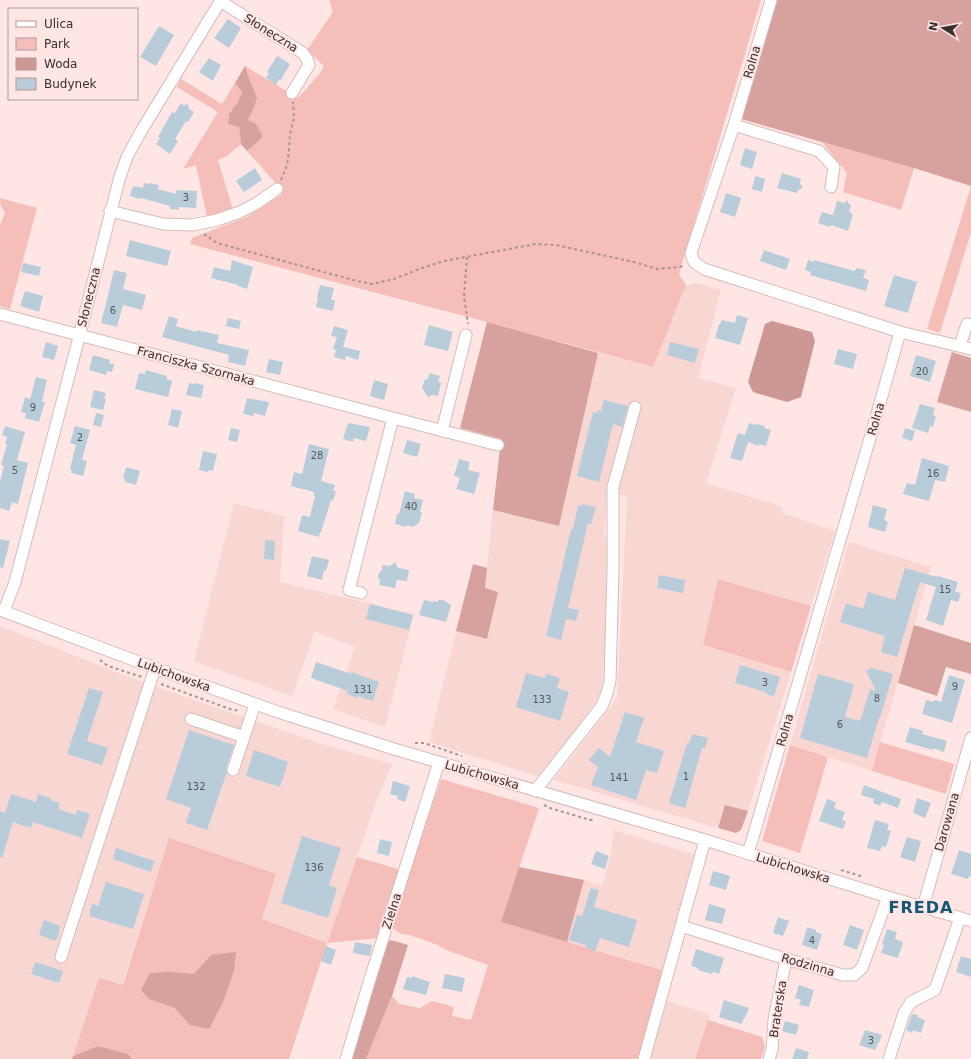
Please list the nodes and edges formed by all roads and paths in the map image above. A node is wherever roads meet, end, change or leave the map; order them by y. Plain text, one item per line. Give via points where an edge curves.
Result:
1 (770, 0) edge
2 (220, 1) edge
3 (292, 93) joint
4 (734, 125) junction
5 (830, 187) dead end
6 (277, 189) joint
7 (110, 211) junction
8 (192, 226) junction
9 (467, 256) junction
10 (694, 262) junction
11 (0, 314) edge
12 (967, 324) dead end
13 (900, 332) junction
14 (80, 335) junction
15 (466, 335) joint
16 (960, 345) junction
17 (971, 349) edge
18 (635, 407) dead end
19 (393, 418) junction
20 (442, 430) junction
21 (498, 445) dead end
22 (361, 593) dead end
23 (2, 611) edge
24 (155, 668) junction
25 (255, 704) junction
26 (191, 719) dead end
27 (244, 737) junction
28 (971, 740) edge
29 (412, 743) dead end
30 (465, 758) dead end
31 (439, 762) junction
32 (233, 770) dead end
33 (535, 791) junction
34 (705, 840) junction
35 (748, 854) junction
36 (840, 870) dead end
37 (866, 878) dead end
38 (888, 897) junction
39 (923, 907) junction
40 (960, 918) junction
41 (971, 921) edge
42 (681, 926) junction
43 (61, 957) dead end
44 (786, 959) junction
45 (346, 1059) edge
46 (644, 1059) edge
47 (769, 1059) edge
48 (889, 1059) edge

1 - 4 street, Rolna
2 - 3 street, Słoneczna via 303,53 309,65
2 - 7 street, Słoneczna via 127,157
3 - 6 path via 294,118 287,165
4 - 5 street via 819,151 834,167
4 - 10 street, Rolna via 691,253
6 - 8 street via 240,212
7 - 8 street via 163,224
7 - 14 street, Słoneczna
8 - 9 path via 217,243 372,284
9 - 10 path via 536,244 634,262 657,269 680,267
9 - 15 path via 464,297 468,324
10 - 13 street via 704,269
11 - 14 street, Franciszka Szornaka
12 - 16 street
13 - 16 street
13 - 35 street, Rolna
14 - 19 street, Franciszka Szornaka
14 - 23 street, Słoneczna via 15,582
15 - 20 street
16 - 17 street
18 - 33 street via 614,487 610,681 607,693 602,706
19 - 20 street, Franciszka Szornaka
19 - 22 street via 349,590
20 - 21 street, Franciszka Szornaka
23 - 24 street, Lubichowska
24 - 25 street, Lubichowska
24 - 43 street
25 - 27 street
25 - 31 street, Lubichowska
26 - 27 street
27 - 32 street
28 - 39 street, Darowana
29 - 30 path via 424,743
31 - 33 street, Lubichowska
31 - 45 street, Zielna
33 - 34 street, Lubichowska
34 - 35 street, Lubichowska
34 - 42 street
35 - 38 street, Lubichowska
36 - 37 path
38 - 39 street, Lubichowska
38 - 44 street, Rodzinna via 862,968 854,975 843,975
39 - 40 street, Lubichowska
40 - 41 street, Lubichowska
40 - 48 street via 935,990 911,1002 904,1013
42 - 44 street, Rodzinna
42 - 46 street
44 - 47 street, Braterska

